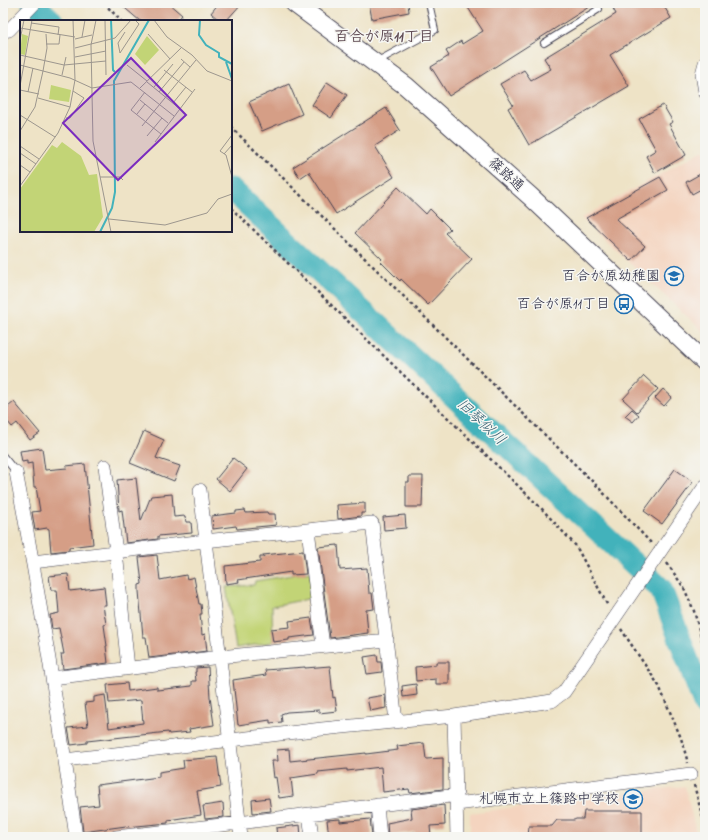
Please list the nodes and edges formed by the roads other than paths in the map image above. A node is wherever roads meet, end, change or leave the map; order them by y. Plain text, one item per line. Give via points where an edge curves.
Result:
1 (294, 3) edge
2 (428, 3) edge
3 (596, 3) edge
4 (32, 6) edge
5 (3, 31) edge
6 (544, 43) dead end
7 (375, 62) junction
8 (705, 63) edge
9 (705, 92) edge
10 (705, 362) edge
11 (3, 456) edge
12 (105, 466) dead end
13 (16, 472) joint
14 (705, 486) edge
15 (200, 490) dead end
16 (308, 530) junction
17 (205, 541) junction
18 (116, 552) junction
19 (33, 562) junction
20 (387, 640) junction
21 (323, 646) junction
22 (220, 657) junction
23 (128, 668) junction
24 (52, 678) junction
25 (454, 716) junction
26 (396, 721) junction
27 (229, 740) junction
28 (65, 760) junction
29 (691, 774) road end
30 (457, 800) junction
31 (377, 806) junction
32 (309, 814) junction
33 (239, 823) junction
34 (156, 835) edge
35 (76, 837) edge
36 (116, 837) edge
37 (240, 837) edge
38 (312, 837) edge
39 (380, 837) edge
40 (457, 837) edge

1 - 7 street, 篠路通
2 - 7 lane via 435,30
3 - 6 lane via 599,9
4 - 5 street via 9,30
7 - 10 street, 篠路通 via 406,86 531,197
8 - 9 street via 702,74
11 - 13 lane
12 - 18 street
13 - 19 street
14 - 25 street via 660,560 615,609 564,692 552,700
15 - 17 street
16 - 17 street
16 - 20 street via 372,523
16 - 21 street
17 - 18 street
17 - 22 street
18 - 19 street
18 - 23 street
19 - 24 street
20 - 21 street
20 - 26 street
21 - 22 street
22 - 23 street
22 - 27 street
23 - 24 street
24 - 28 street
25 - 26 street
25 - 30 street
26 - 27 street
27 - 28 street
27 - 33 street
28 - 35 street
29 - 30 street
30 - 31 street
30 - 40 street
31 - 32 street
31 - 39 street
32 - 33 street
32 - 38 street
33 - 34 street
33 - 37 street
34 - 36 street

